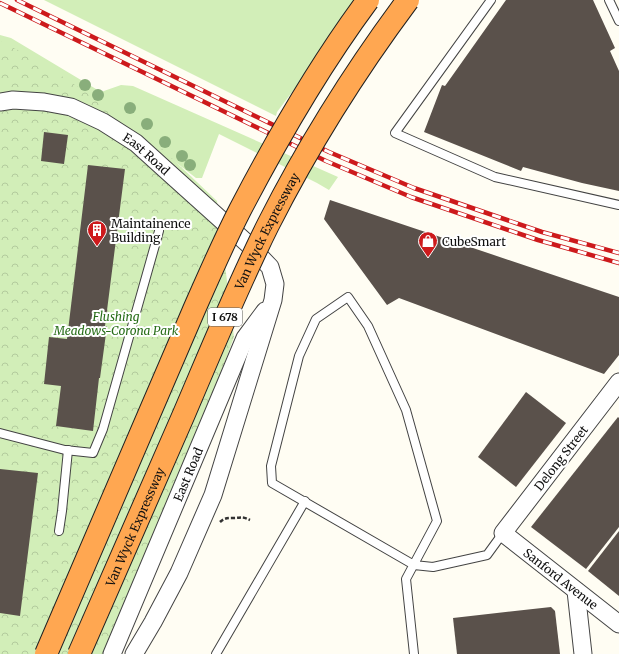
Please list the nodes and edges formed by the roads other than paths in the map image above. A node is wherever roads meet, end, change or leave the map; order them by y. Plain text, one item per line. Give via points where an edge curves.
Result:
1 (368, 0) edge
2 (408, 0) edge
3 (491, 0) edge
4 (609, 0) edge
5 (619, 21) edge
6 (0, 102) edge
7 (619, 205) edge
8 (159, 231) dead end
9 (274, 292) junction
10 (619, 382) edge
11 (0, 433) edge
12 (68, 450) junction
13 (305, 501) junction
14 (59, 531) dead end
15 (503, 533) junction
16 (414, 565) junction
17 (576, 591) junction
18 (619, 624) edge
19 (46, 654) edge
20 (80, 654) edge
21 (112, 654) edge
22 (134, 654) edge
23 (216, 654) edge
24 (414, 654) edge
25 (583, 654) edge

1 - 19 highway, I 678, bridge via 304,97 240,211 193,312
2 - 20 highway, Van Wyck Expressway / I 678, bridge via 330,114 268,225
3 - 7 lane via 395,132 495,177
4 - 5 lane
6 - 9 street, East Road via 44,102 71,107 103,122 136,143 270,267
8 - 12 lane via 103,428 93,453
9 - 21 street, East Road via 246,338
9 - 22 street via 213,495 179,573
10 - 15 street, Delong Street
11 - 12 lane
12 - 14 lane
13 - 16 lane
13 - 16 lane via 272,482 271,466 299,356 313,325 316,319 348,297 368,326 406,410 438,521
13 - 23 lane
15 - 16 lane via 488,555 433,567
15 - 17 street, Sanford Avenue
16 - 24 lane via 406,579
17 - 18 street, Sanford Avenue
17 - 25 street

